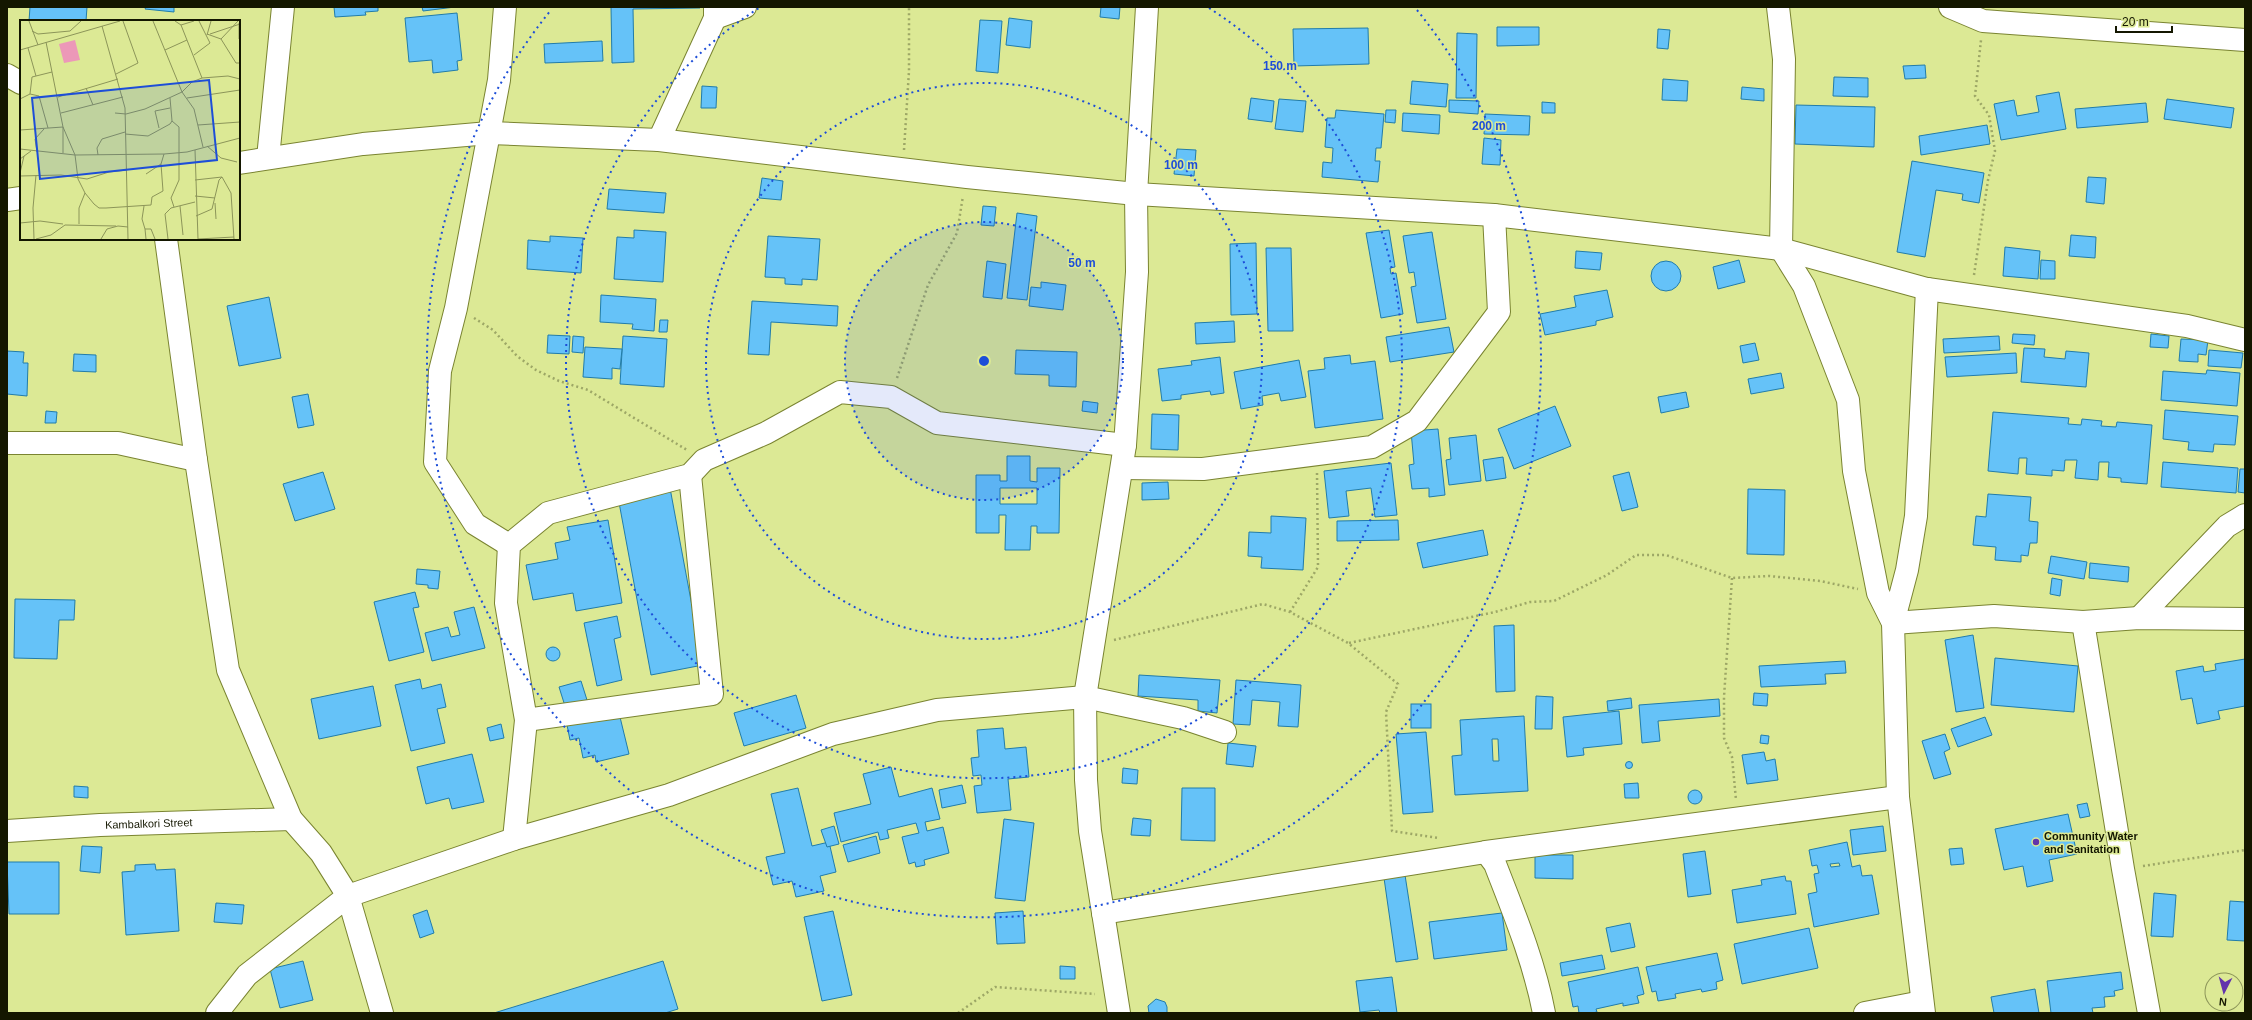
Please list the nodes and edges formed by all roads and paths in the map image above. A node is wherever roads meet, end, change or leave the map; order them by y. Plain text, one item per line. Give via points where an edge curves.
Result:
1 (283, 7) edge
2 (505, 7) edge
3 (745, 7) edge
4 (909, 7) edge
5 (1147, 7) edge
6 (1778, 7) edge
7 (1950, 7) edge
8 (715, 12) edge
9 (1983, 21) junction
10 (2245, 40) edge
11 (7, 75) edge
12 (20, 82) edge
13 (489, 133) junction
14 (659, 140) junction
15 (268, 158) junction
16 (240, 163) edge
17 (903, 168) junction
18 (966, 177) junction
19 (1136, 194) junction
20 (20, 198) edge
21 (7, 200) edge
22 (1494, 215) junction
23 (166, 240) edge
24 (1781, 249) junction
25 (1927, 289) junction
26 (1971, 296) junction
27 (456, 308) junction
28 (2245, 340) edge
29 (891, 398) junction
30 (7, 443) edge
31 (1125, 445) junction
32 (1317, 455) junction
33 (196, 460) junction
34 (697, 468) junction
35 (1122, 468) junction
36 (2245, 515) edge
37 (509, 545) junction
38 (1732, 578) junction
39 (1878, 593) junction
40 (1290, 612) junction
41 (2138, 618) junction
42 (2245, 619) edge
43 (2082, 622) junction
44 (1893, 623) junction
45 (1348, 643) junction
46 (1093, 644) junction
47 (1085, 697) junction
48 (526, 720) junction
49 (1226, 732) dead end
50 (1898, 796) junction
51 (1737, 818) junction
52 (291, 819) junction
53 (7, 831) edge
54 (514, 839) junction
55 (1442, 839) dead end
56 (2245, 850) edge
57 (1486, 852) junction
58 (2123, 869) junction
59 (348, 896) junction
60 (1103, 913) junction
61 (1117, 1004) edge
62 (1923, 1007) edge
63 (217, 1013) edge
64 (382, 1013) edge
65 (958, 1013) edge
66 (1544, 1013) edge
67 (1865, 1013) edge
68 (2149, 1013) edge

1 - 15 street
2 - 13 street via 499,80
3 - 8 street
4 - 17 path via 909,71
5 - 19 street
6 - 24 street via 1784,59
7 - 9 street
8 - 14 street
9 - 10 street
9 - 26 path via 1975,96 1990,115 1995,151 1988,180
11 - 12 street
13 - 14 street
13 - 15 street via 363,144
13 - 27 street
14 - 17 street
15 - 16 street
17 - 18 street
18 - 19 street
18 - 29 path via 957,233 928,285
19 - 22 street
19 - 31 street via 1137,272
20 - 21 street
22 - 24 street
22 - 32 street via 1499,312 1470,352 1417,421 1372,447
23 - 33 street
24 - 25 street
24 - 39 street via 1804,286 1848,400 1854,472
25 - 26 street
25 - 44 street via 1916,516 1907,570
26 - 28 street via 2187,326
27 - 34 path via 493,330 517,356 536,370 559,381 588,390
27 - 37 street via 440,370 435,462 475,524
29 - 31 street via 937,423
29 - 34 street via 840,392
30 - 33 street via 118,443
31 - 35 street
32 - 35 street via 1203,469
32 - 40 path via 1318,567
33 - 52 street via 228,670
34 - 37 street via 548,513
34 - 48 street via 712,694
35 - 46 street
36 - 41 street via 2227,526
37 - 48 street via 506,603
38 - 39 path via 1769,576 1820,581
38 - 45 path via 1666,555 1636,555 1607,575 1554,601 1530,602 1495,612
38 - 51 path via 1724,697 1724,738 1732,757
39 - 44 street
40 - 45 path
40 - 46 path via 1263,604
41 - 42 street
41 - 43 street
43 - 44 street via 1994,616
43 - 58 street
44 - 50 street
45 - 55 path via 1398,684 1386,712 1392,831
46 - 47 street
47 - 49 street via 1183,718
47 - 54 street via 938,710 833,734 669,795
47 - 60 street via 1086,780 1090,832
48 - 54 street
50 - 51 street
50 - 62 street
51 - 57 street
52 - 53 street, Kambalkori Street via 100,825
52 - 59 street via 321,852
54 - 59 street
56 - 58 path
57 - 60 street
57 - 66 street via 1495,864 1526,945
58 - 68 street
59 - 63 street via 247,975
59 - 64 street
60 - 61 street
61 - 65 path via 995,987
62 - 67 street

